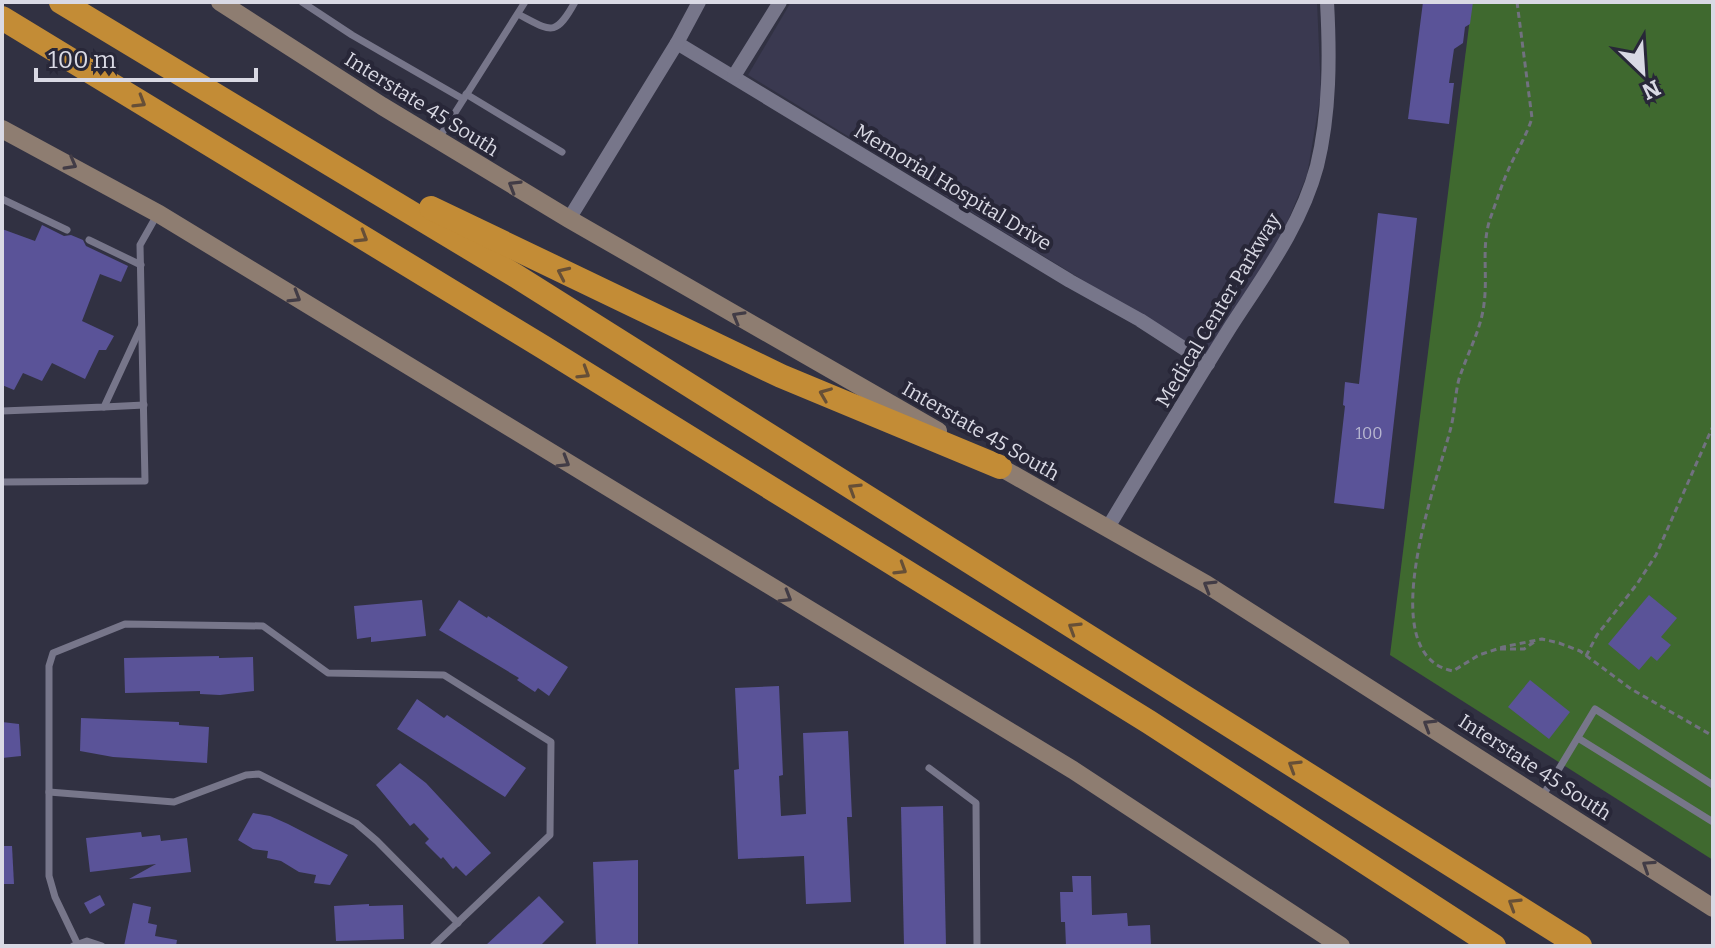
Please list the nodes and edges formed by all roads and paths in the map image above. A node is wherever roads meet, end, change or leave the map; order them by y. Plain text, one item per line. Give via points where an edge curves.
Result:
1 (62, 2) edge
2 (220, 2) edge
3 (302, 2) edge
4 (525, 2) edge
5 (575, 2) edge
6 (699, 2) edge
7 (780, 2) edge
8 (1327, 2) edge
9 (1517, 2) edge
10 (518, 14) junction
11 (2, 18) edge
12 (677, 43) junction
13 (734, 76) junction
14 (464, 96) junction
15 (2, 129) edge
16 (438, 140) junction
17 (562, 152) dead end
18 (2, 199) edge
19 (158, 213) junction
20 (569, 219) junction
21 (67, 230) dead end
22 (89, 240) dead end
23 (141, 265) junction
24 (142, 325) junction
25 (1208, 364) junction
26 (144, 405) junction
27 (104, 407) junction
28 (2, 411) edge
29 (1713, 426) edge
30 (1000, 467) junction
31 (2, 482) edge
32 (1107, 529) junction
33 (1586, 656) junction
34 (1713, 736) edge
35 (1578, 738) junction
36 (929, 768) dead end
37 (1713, 785) edge
38 (49, 792) junction
39 (1542, 797) junction
40 (1713, 822) edge
41 (1713, 908) edge
42 (458, 923) junction
43 (1319, 940) edge
44 (75, 944) edge
45 (102, 946) edge
46 (433, 946) edge
47 (977, 946) edge
48 (1341, 946) edge
49 (1494, 946) edge
50 (1580, 946) edge

30 -> 1 highway via 781,376 532,259 364,175 198,75
50 -> 1 highway via 516,276
2 - 16 main road, Interstate 45 South
3 - 14 lane via 376,50
4 - 10 lane
5 - 10 lane via 555,28
6 - 12 street
7 - 13 street
8 - 25 street, Medical Center Parkway via 1325,127 1308,193 1284,247
9 - 33 path via 1532,118 1489,221 1484,304 1458,381 1412,585 1412,615 1418,643 1442,669 1453,671 1479,655 1542,639
10 - 14 lane
11 -> 49 highway via 1122,706
12 - 13 street, Memorial Hospital Drive
12 - 20 street
13 - 25 street, Memorial Hospital Drive
14 - 16 lane
14 - 17 lane
15 -> 19 main road
20 -> 16 main road, Interstate 45 South
18 - 21 lane
19 - 23 lane via 140,245
19 -> 43 main road via 1073,770
30 -> 20 main road, Interstate 45 South
22 - 23 lane
23 - 24 lane
24 - 26 lane
24 - 27 lane
25 - 32 street, Medical Center Parkway
26 - 27 lane
26 - 31 lane via 145,481
27 - 28 lane
29 - 33 path via 1656,555
30 - 32 main road, Interstate 45 South
39 -> 32 main road, Interstate 45 South via 1206,584
33 - 34 path
35 - 37 lane via 1595,709
35 - 39 lane
35 - 40 lane
36 - 47 lane via 976,803
38 - 42 lane via 174,802 259,774 356,823
38 - 42 lane via 53,653 125,624 263,626 328,673 444,675 551,742 550,835
38 - 44 lane via 49,876
41 -> 39 main road, Interstate 45 South
42 - 46 lane
43 - 48 main road
44 - 45 lane

